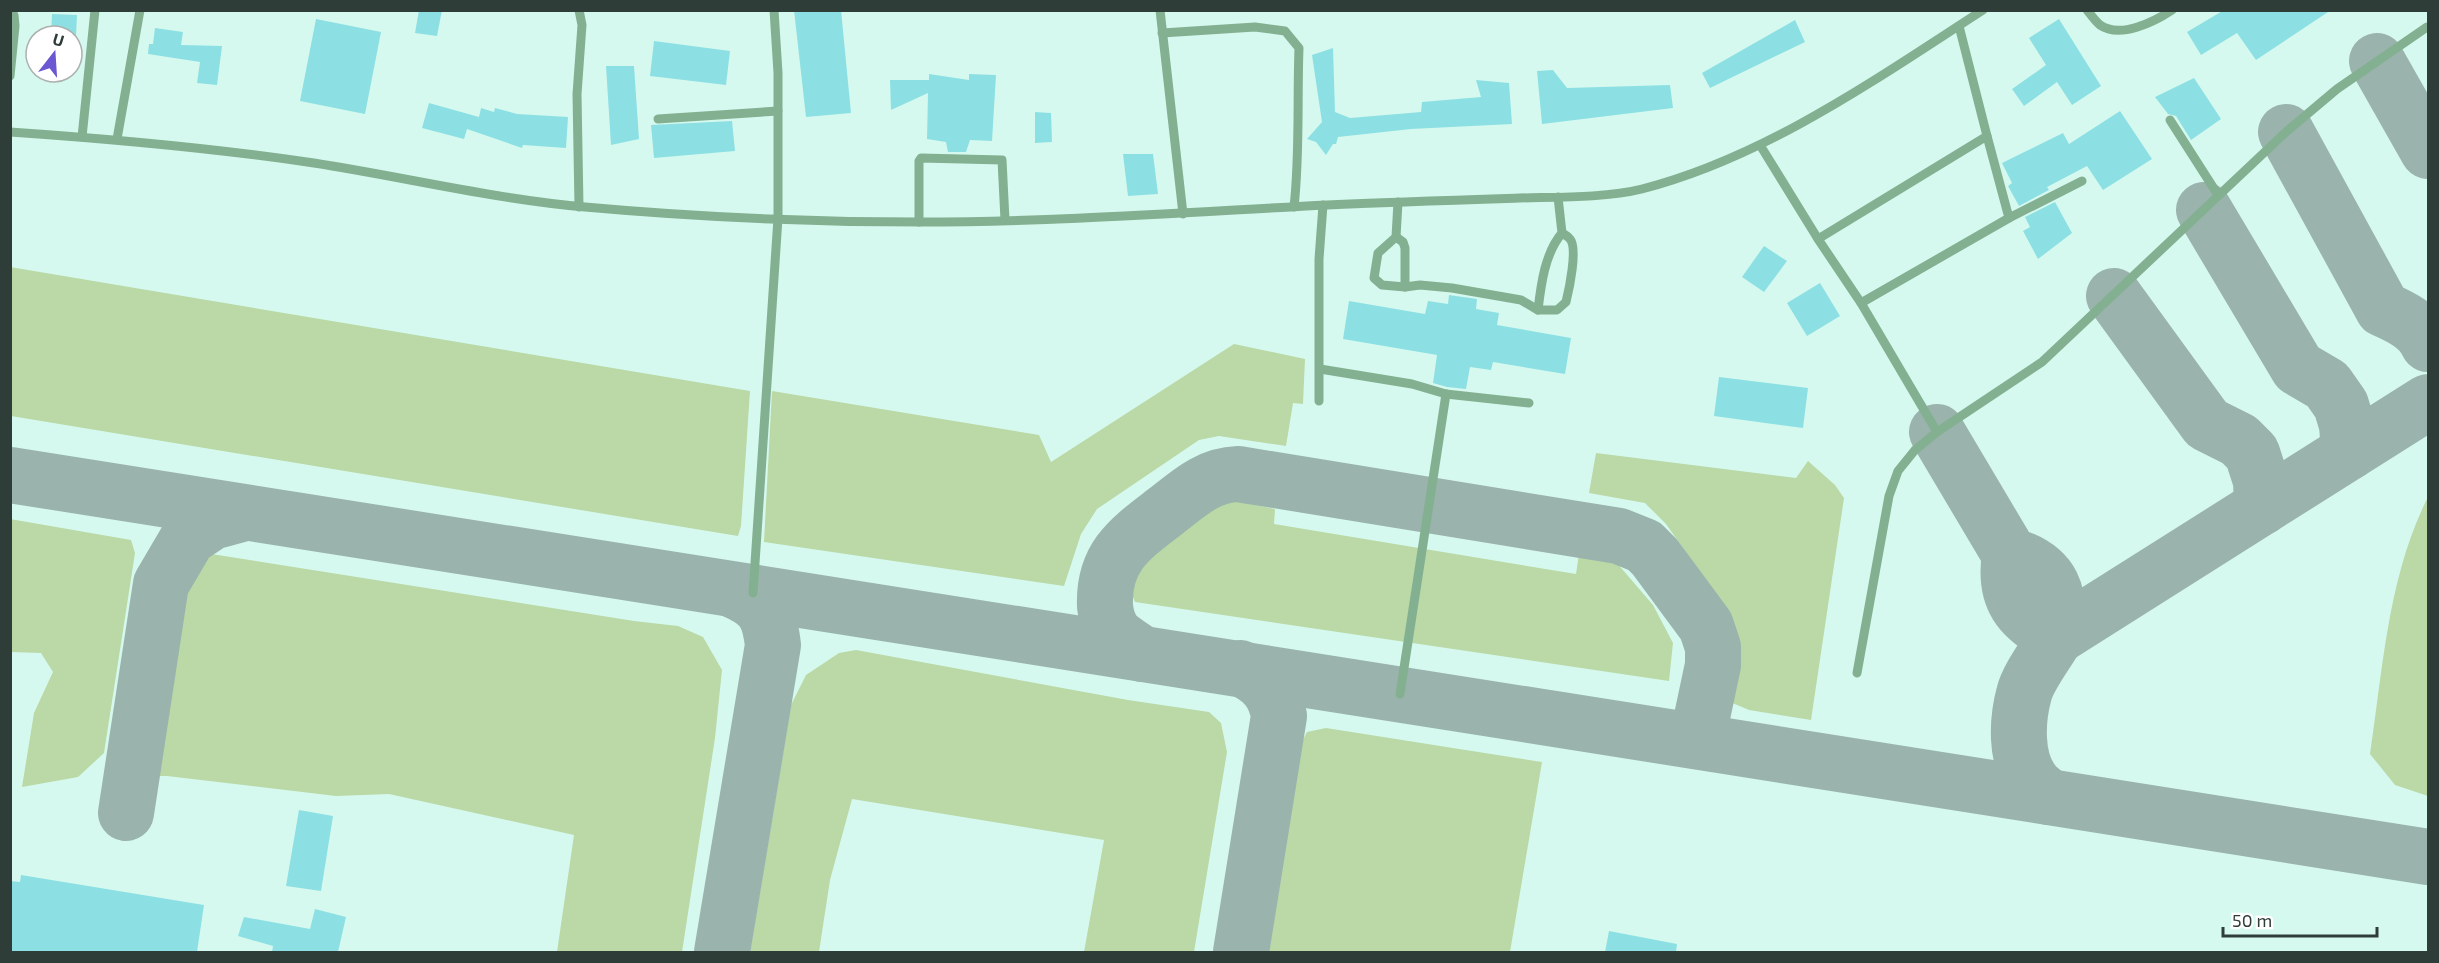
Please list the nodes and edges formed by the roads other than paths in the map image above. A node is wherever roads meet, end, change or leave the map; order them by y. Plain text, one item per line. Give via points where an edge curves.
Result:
1 (95, 10) edge
2 (140, 10) edge
3 (579, 10) edge
4 (774, 10) edge
5 (1160, 10) edge
6 (1983, 10) edge
7 (2087, 10) edge
8 (2172, 10) edge
9 (10, 13) edge
10 (1959, 26) junction
11 (2428, 27) edge
12 (1162, 33) junction
13 (10, 76) edge
14 (778, 111) junction
15 (658, 119) dead end
16 (2170, 120) dead end
17 (10, 132) edge
18 (1987, 136) junction
19 (82, 137) junction
20 (117, 139) junction
21 (1760, 145) junction
22 (2082, 181) dead end
23 (2218, 195) junction
24 (1558, 197) junction
25 (1398, 202) junction
26 (1323, 205) junction
27 (579, 207) junction
28 (1294, 207) junction
29 (1183, 214) junction
30 (778, 218) junction
31 (2009, 218) junction
32 (1005, 220) junction
33 (919, 222) junction
34 (1562, 233) junction
35 (1396, 237) junction
36 (1818, 239) junction
37 (1405, 287) junction
38 (1862, 303) junction
39 (1539, 310) junction
40 (1320, 369) junction
41 (1446, 394) junction
42 (1319, 401) dead end
43 (1529, 404) dead end
44 (1937, 432) junction
45 (753, 593) dead end
46 (1857, 673) dead end
47 (1400, 694) dead end

1 - 19 lane
2 - 20 lane
3 - 27 lane
4 - 14 lane
5 - 12 lane
6 - 10 lane
7 - 8 lane via 2100,25 2112,30 2133,28
9 - 13 lane via 14,15 15,26
10 - 18 lane
10 - 21 lane via 1838,102
11 - 23 lane via 2337,89
12 - 28 lane via 1255,27 1285,31 1299,48
12 - 29 lane
14 - 15 lane
14 - 30 lane
16 - 23 lane
17 - 19 lane
18 - 31 lane
18 - 36 lane
19 - 20 lane
20 - 27 lane via 313,163
21 - 24 lane via 1635,191
21 - 36 lane
22 - 31 lane
23 - 44 lane via 2042,362
24 - 25 lane
24 - 34 lane
25 - 26 lane
25 - 35 lane
26 - 28 lane
26 - 40 lane via 1319,259
27 - 30 lane
28 - 29 lane
29 - 32 lane
30 - 33 lane
30 - 45 lane
31 - 38 lane
32 - 33 lane
32 - 33 lane via 1002,160 921,158
34 - 39 lane via 1548,257
34 - 39 lane via 1573,245 1570,289 1566,302 1557,309
35 - 37 lane via 1405,248
35 - 37 lane via 1378,253 1374,278 1382,285
36 - 38 lane
37 - 39 lane via 1452,288 1521,300
38 - 44 lane
40 - 41 lane via 1412,384
40 - 42 lane
41 - 43 lane
41 - 47 lane
44 - 46 lane via 1898,471 1889,496

